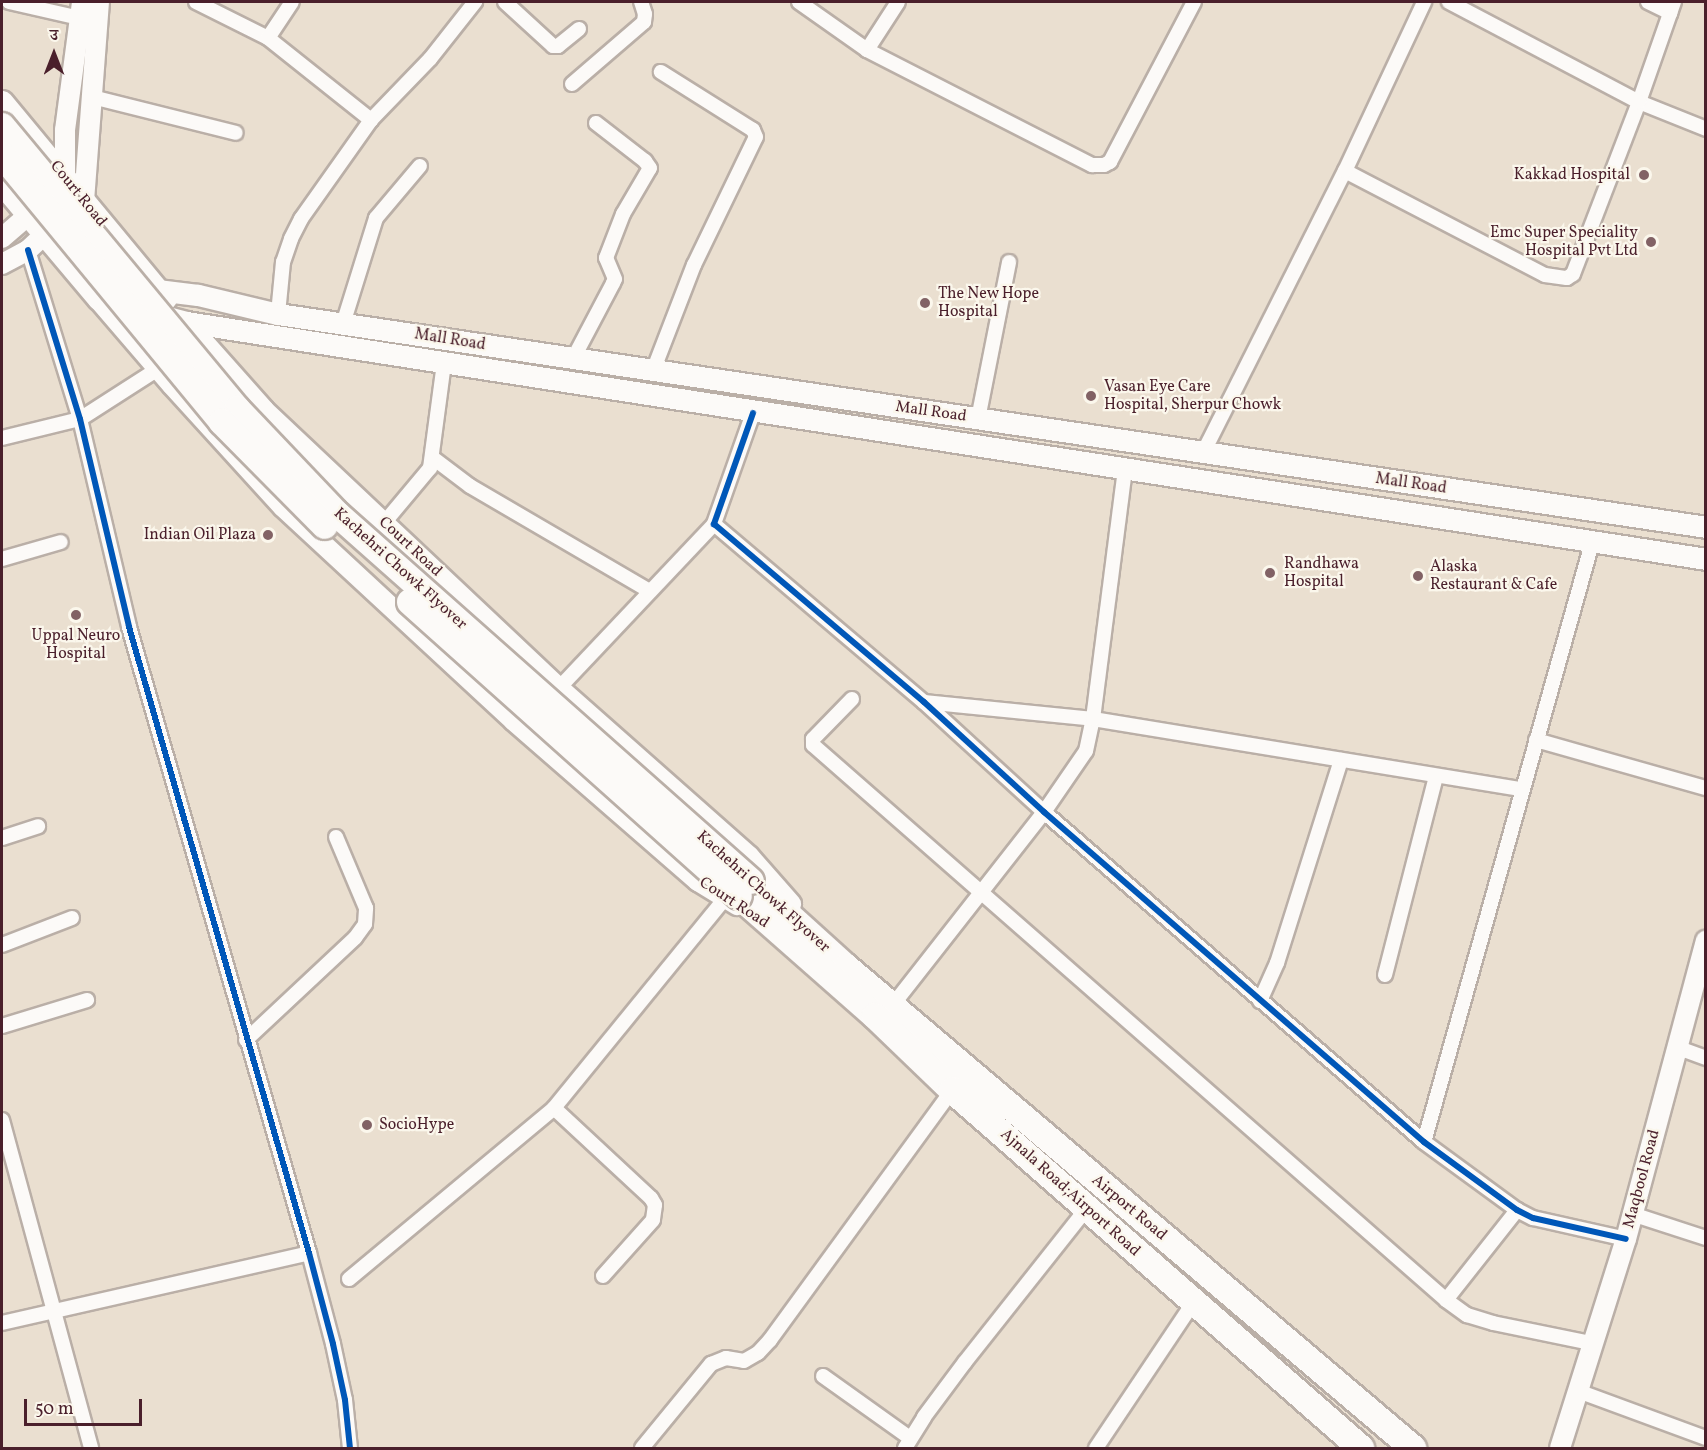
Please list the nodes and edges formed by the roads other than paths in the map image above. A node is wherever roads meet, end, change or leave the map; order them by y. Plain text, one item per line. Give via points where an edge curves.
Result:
1 (9, 2) edge
2 (99, 2) edge
3 (196, 2) edge
4 (292, 2) edge
5 (475, 2) edge
6 (505, 2) edge
7 (641, 2) edge
8 (799, 2) edge
9 (898, 2) edge
10 (1194, 2) edge
11 (1424, 2) edge
12 (1449, 2) edge
13 (1648, 2) edge
14 (1673, 8) edge
15 (81, 10) edge
16 (579, 29) dead end
17 (268, 38) junction
18 (867, 50) junction
19 (661, 72) dead end
20 (572, 84) dead end
21 (92, 97) junction
22 (2, 101) edge
23 (1640, 102) junction
24 (371, 120) junction
25 (596, 123) dead end
26 (2, 126) edge
27 (1706, 129) edge
28 (236, 133) dead end
29 (2, 155) edge
30 (420, 166) dead end
31 (1345, 171) junction
32 (64, 177) junction
33 (2, 185) edge
34 (84, 201) junction
35 (29, 217) junction
36 (2, 238) edge
37 (35, 242) junction
38 (1009, 262) dead end
39 (2, 264) edge
40 (157, 290) junction
41 (98, 299) junction
42 (278, 314) junction
43 (186, 322) junction
44 (343, 324) junction
45 (573, 358) junction
46 (444, 363) junction
47 (158, 369) junction
48 (653, 371) junction
49 (753, 413) junction
50 (80, 419) junction
51 (978, 419) junction
52 (2, 438) edge
53 (1203, 453) junction
54 (433, 458) junction
55 (1125, 468) junction
56 (384, 523) junction
57 (714, 524) junction
58 (1706, 527) edge
59 (61, 542) dead end
60 (1592, 543) junction
61 (2, 559) edge
62 (1706, 560) edge
63 (650, 591) junction
64 (559, 688) junction
65 (852, 699) dead end
66 (924, 702) junction
67 (1093, 719) junction
68 (1536, 740) junction
69 (1341, 760) junction
70 (1436, 776) junction
71 (1706, 788) edge
72 (1522, 789) junction
73 (1044, 812) junction
74 (38, 826) dead end
75 (336, 837) dead end
76 (2, 838) edge
77 (738, 892) junction
78 (981, 892) junction
79 (72, 918) dead end
80 (782, 934) joint
81 (1706, 941) edge
82 (2, 945) edge
83 (846, 967) junction
84 (1385, 975) dead end
85 (87, 1000) dead end
86 (1260, 1001) junction
87 (892, 1006) junction
88 (2, 1026) edge
89 (246, 1040) junction
90 (1676, 1047) junction
91 (1706, 1058) edge
92 (951, 1090) junction
93 (554, 1108) junction
94 (2, 1120) edge
95 (1424, 1142) junction
96 (1087, 1208) junction
97 (1517, 1210) junction
98 (1632, 1215) junction
99 (1706, 1238) edge
100 (1626, 1239) junction
101 (309, 1253) junction
102 (603, 1276) dead end
103 (349, 1279) dead end
104 (1446, 1300) junction
105 (1193, 1303) junction
106 (53, 1310) junction
107 (2, 1323) edge
108 (1594, 1344) junction
109 (823, 1376) dead end
110 (1578, 1390) junction
111 (1706, 1438) edge
112 (908, 1443) edge
113 (91, 1449) edge
114 (350, 1449) edge
115 (642, 1449) edge
116 (1096, 1449) edge
117 (1361, 1449) edge
118 (1413, 1449) edge
119 (1560, 1449) edge

1 - 15 street
2 - 21 main road
3 - 17 street
4 - 17 street
5 - 24 street via 430,59
6 - 16 street via 553,46
7 - 20 street via 644,22
8 - 18 street
9 - 18 street
10 - 18 street via 1110,162 1104,165 1092,165
11 - 31 street
12 - 23 street
13 - 14 street
14 - 23 street
15 - 32 main road via 65,130
17 - 24 street
19 - 48 street via 753,130 756,137 694,265
21 - 28 street
21 - 34 main road
22 - 32 main road, Court Road
23 - 27 street
23 - 31 street via 1578,266 1566,278 1545,275
24 - 42 street via 291,239 283,262
25 - 45 street via 650,168 623,214 606,258 615,279
26 - 77 highway, Kachehri Chowk Flyover, bridge via 237,409 337,514
29 - 77 highway, Kachehri Chowk Flyover, bridge via 222,422 325,526
30 - 44 street via 376,218
31 - 53 street
32 - 34 main road, Court Road
32 - 35 main road
33 - 35 main road, Court Road
34 - 37 main road
34 - 40 main road, Court Road
35 - 36 main road
35 - 37 main road, Court Road
37 - 39 main road
37 - 41 main road, Court Road
37 - 50 street
38 - 51 street
40 - 42 main road, Mall Road via 198,295
40 - 43 main road, Court Road
41 - 43 main road, Mall Road
41 - 47 main road, Court Road
42 - 44 main road, Mall Road
43 - 46 main road, Mall Road
43 - 56 main road, Court Road via 264,410
44 - 45 main road, Mall Road
45 - 48 main road, Mall Road
46 - 49 main road, Mall Road
46 - 54 street
47 - 50 street
47 - 77 main road, Court Road via 291,515 514,721 698,881
48 - 51 main road, Mall Road
49 - 55 main road, Mall Road
49 - 57 street
50 - 52 street
50 - 89 street via 129,627
51 - 53 main road, Mall Road
53 - 58 main road, Mall Road
54 - 56 street via 425,476
54 - 63 street via 470,486
55 - 60 main road, Mall Road
55 - 67 street
56 - 64 main road, Court Road
57 - 63 street
57 - 66 street
59 - 61 street
60 - 62 main road, Mall Road
60 - 68 street
63 - 64 street
64 - 83 main road, Court Road via 749,856
65 - 78 street via 813,739 813,745
66 - 67 street
66 - 73 street
67 - 69 street
67 - 73 street via 1086,751
68 - 71 street
68 - 72 street
69 - 70 street
69 - 86 street via 1276,963
70 - 72 street
70 - 84 street
72 - 95 street
73 - 78 street
73 - 86 street
74 - 76 street
75 - 89 street via 366,908 365,924 355,938
77 - 80 highway, Kachehri Chowk Flyover
77 - 83 highway, Kachehri Chowk Flyover
77 - 93 street
78 - 87 street
78 - 104 street
79 - 82 street
80 - 92 highway, Ajnala Road;Airport Road
81 - 90 main road, Maqbool Road
83 - 87 highway, Airport Road
85 - 88 street
86 - 95 street
87 - 118 highway, Airport Road
89 - 101 street
90 - 91 street
90 - 98 main road, Maqbool Road
92 - 96 highway, Ajnala Road;Airport Road
92 - 115 street via 770,1340 744,1361 726,1358 711,1364
93 - 102 street via 655,1205 653,1220
93 - 103 street
94 - 106 street
95 - 97 street
96 - 105 highway, Ajnala Road;Airport Road
96 - 112 street via 965,1362
97 - 100 street via 1533,1218
97 - 104 street
98 - 99 street
98 - 100 main road, Maqbool Road
100 - 108 main road, Maqbool Road
101 - 106 street
101 - 114 street via 345,1400
104 - 108 street via 1467,1315 1493,1323
105 - 116 street
105 - 117 highway, Ajnala Road;Airport Road
106 - 107 street
106 - 113 street
108 - 110 main road, Maqbool Road
109 - 112 street
110 - 111 street
110 - 119 main road, Maqbool Road

